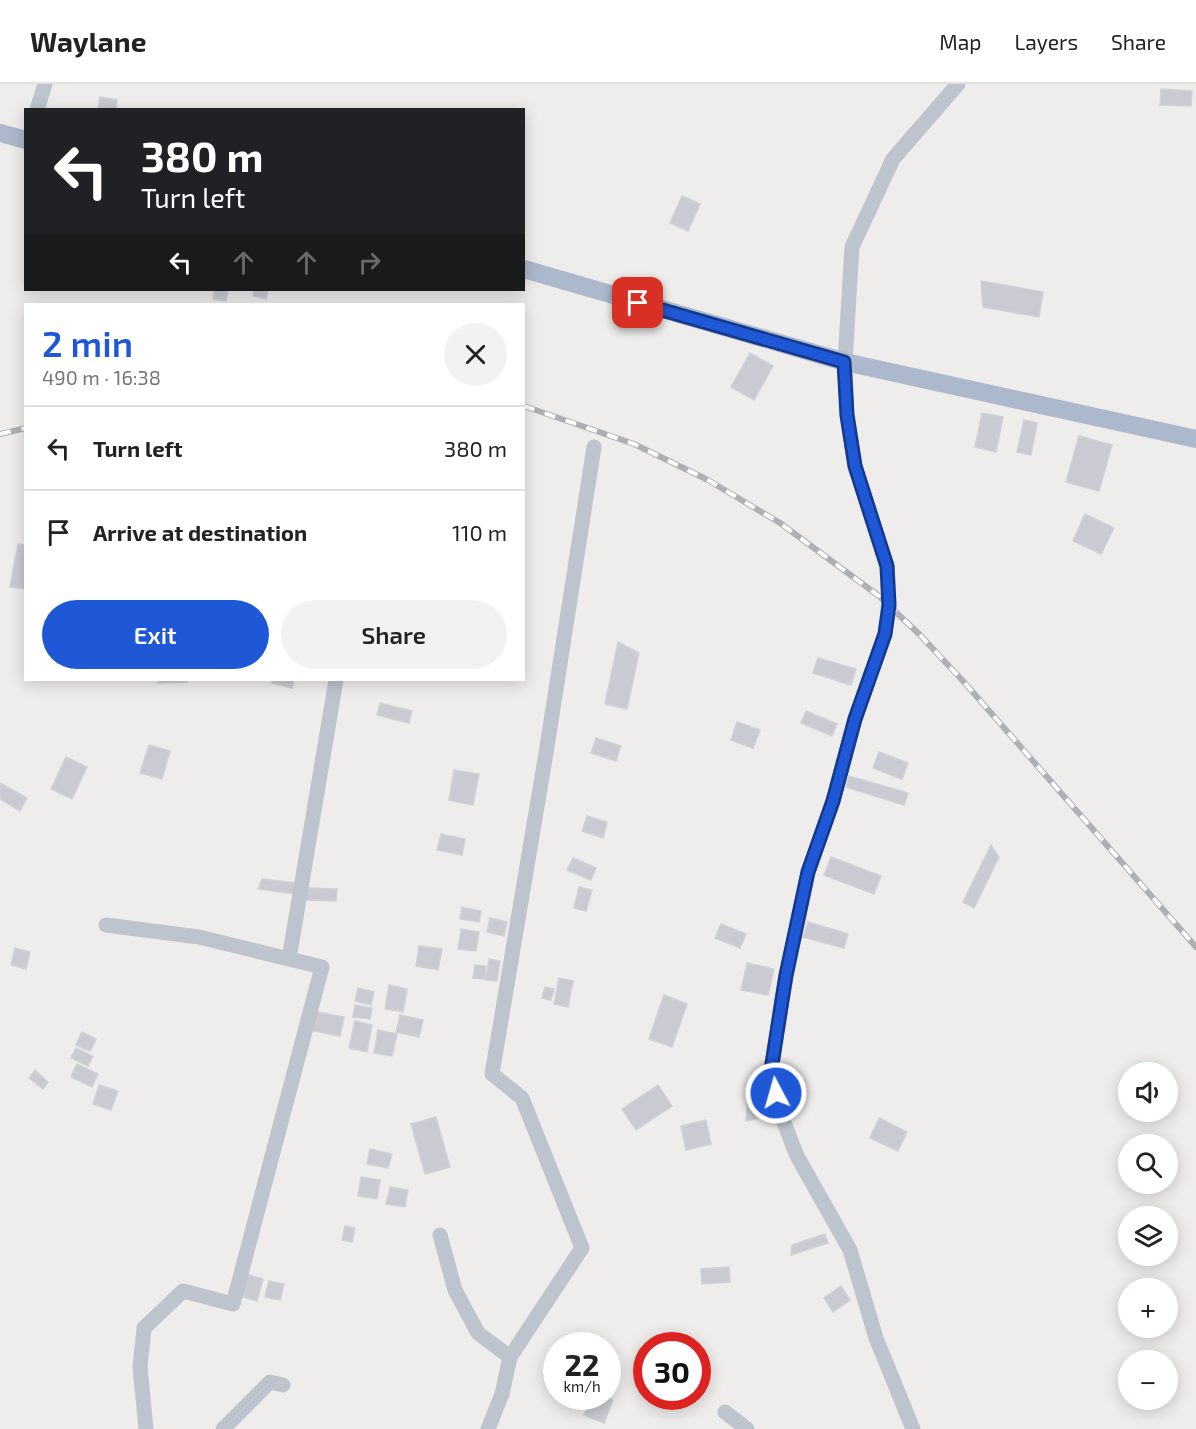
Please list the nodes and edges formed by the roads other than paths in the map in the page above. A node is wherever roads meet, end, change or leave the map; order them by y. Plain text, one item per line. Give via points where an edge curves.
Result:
1 (45, 84) edge
2 (958, 84) edge
3 (38, 108) edge
4 (0, 133) edge
5 (24, 139) edge
6 (525, 269) edge
7 (844, 362) junction
8 (1196, 439) edge
9 (594, 447) dead end
10 (336, 681) edge
11 (106, 925) dead end
12 (289, 959) junction
13 (440, 1235) dead end
14 (510, 1357) junction
15 (283, 1386) dead end
16 (725, 1412) dead end
17 (146, 1429) edge
18 (223, 1429) edge
19 (488, 1429) edge
20 (747, 1429) edge
21 (913, 1429) edge

1 - 3 street
2 - 7 street via 892,159 852,247
4 - 5 main road
6 - 7 main road
7 - 8 main road
7 - 21 street via 855,466 887,566 889,605 885,634 808,872 772,1064 778,1107 797,1156 850,1250 876,1338
9 - 14 street via 492,1074 522,1098 582,1248
10 - 12 street
11 - 12 street via 199,937
12 - 17 street via 321,967 233,1304 183,1291 144,1328 140,1367
13 - 14 street via 455,1290 478,1333
14 - 19 street via 502,1394
15 - 18 street via 270,1382
16 - 20 street

